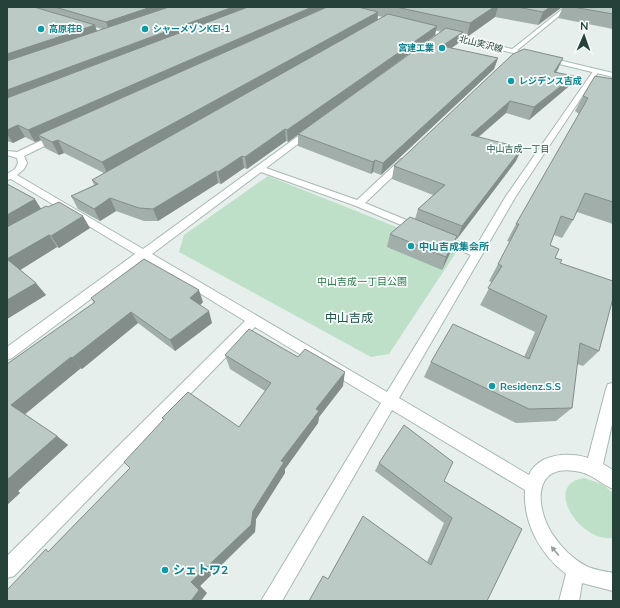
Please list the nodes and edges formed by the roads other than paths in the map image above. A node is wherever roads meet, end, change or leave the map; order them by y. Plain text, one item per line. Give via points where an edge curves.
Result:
1 (568, 7) edge
2 (414, 28) edge
3 (443, 34) junction
4 (432, 43) edge
5 (515, 52) junction
6 (508, 62) edge
7 (596, 71) junction
8 (613, 75) edge
9 (317, 127) edge
10 (62, 135) edge
11 (7, 154) edge
12 (18, 155) junction
13 (410, 155) edge
14 (260, 169) junction
15 (9, 176) edge
16 (359, 204) junction
17 (477, 253) junction
18 (144, 254) junction
19 (254, 320) junction
20 (7, 354) edge
21 (613, 389) edge
22 (390, 401) junction
23 (594, 468) junction
24 (613, 481) edge
25 (532, 486) junction
26 (7, 569) edge
27 (576, 570) junction
28 (613, 582) edge
29 (271, 601) edge
30 (569, 601) edge

1 - 5 street
2 - 3 street, 北山実沢線
3 - 4 street
3 - 5 street, 北山実沢線
5 - 6 street
5 - 7 street, 北山実沢線
7 - 8 street, 北山実沢線
7 - 17 street via 511,196
9 - 14 street
10 - 12 street
11 - 12 street
12 - 15 street via 24,162 23,166
13 - 16 street
14 - 16 street
14 - 18 street
15 - 18 street
16 - 17 street
17 - 22 street
18 - 19 street
18 - 20 street
19 - 22 street
19 - 26 street
21 - 23 street
22 - 25 street
22 - 29 street
23 - 24 street
23 - 25 street via 577,462 561,462 548,466 538,474
27 -> 25 street via 559,556 545,538 536,520
27 - 28 street via 597,580
27 - 30 street

